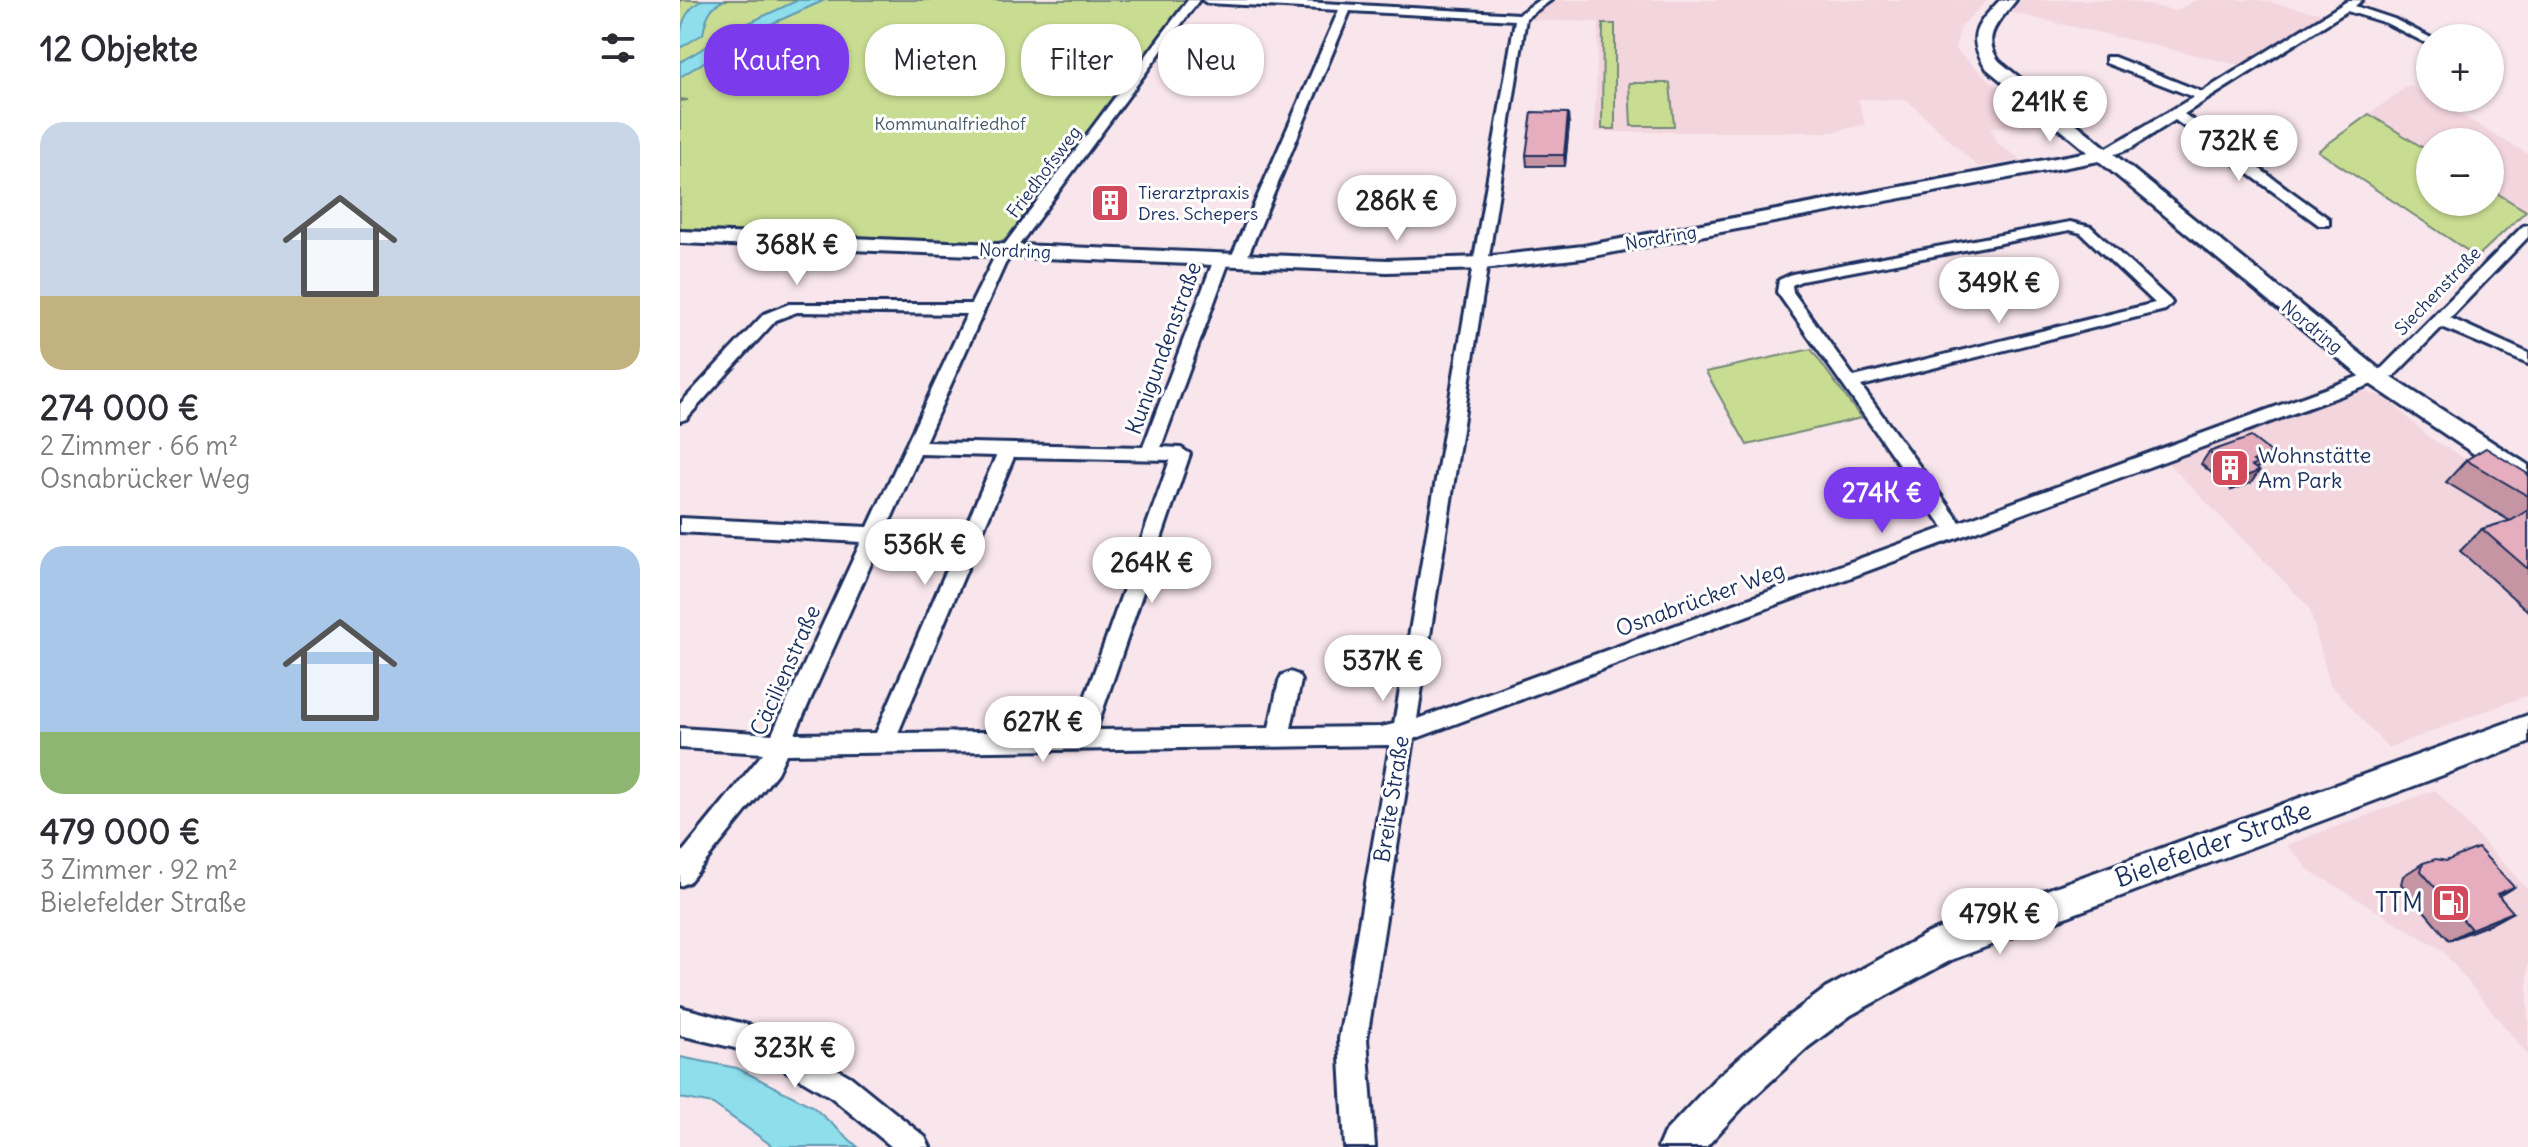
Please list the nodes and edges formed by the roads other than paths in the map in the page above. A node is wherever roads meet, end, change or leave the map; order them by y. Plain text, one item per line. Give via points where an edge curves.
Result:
1 (1194, 0) edge
2 (1207, 0) edge
3 (1546, 0) edge
4 (2008, 0) edge
5 (1326, 3) edge
6 (2352, 3) edge
7 (1346, 7) junction
8 (1521, 17) junction
9 (2416, 35) edge
10 (2110, 60) dead end
11 (2202, 96) junction
12 (2172, 114) junction
13 (2102, 155) junction
14 (2324, 222) dead end
15 (2528, 229) edge
16 (680, 237) edge
17 (1008, 251) junction
18 (1230, 260) junction
19 (1483, 263) junction
20 (976, 309) junction
21 (2438, 319) junction
22 (2528, 359) edge
23 (2375, 377) junction
24 (1851, 383) junction
25 (680, 415) edge
26 (913, 448) junction
27 (1007, 451) junction
28 (1150, 453) junction
29 (2528, 477) edge
30 (680, 525) edge
31 (1956, 531) junction
32 (872, 535) junction
33 (1290, 681) dead end
34 (2528, 729) edge
35 (1402, 732) junction
36 (680, 738) edge
37 (1278, 738) junction
38 (1081, 741) junction
39 (883, 742) junction
40 (778, 744) junction
41 (680, 874) edge
42 (680, 1021) edge
43 (915, 1147) edge
44 (1360, 1147) edge
45 (1678, 1147) edge

1 - 17 street, Friedhofsweg
2 - 5 street
3 - 8 street
4 - 13 main road via 1982,32 1983,53
5 - 7 street
6 - 9 street
6 - 11 street
7 - 8 street
7 - 18 street, Kunigundenstraße
8 - 19 street, Breite Straße
10 - 11 street
11 - 12 street
12 - 13 street
12 - 14 street
13 - 19 main road, Nordring via 1583,252
13 - 23 main road, Nordring
15 - 21 street, Siechenstraße
16 - 17 main road, Nordring
17 - 18 main road, Nordring
17 - 20 street, Cäcilienstraße
18 - 19 main road, Nordring via 1387,266
18 - 28 street, Kunigundenstraße
19 - 35 street, Breite Straße
20 - 25 street via 795,307 770,317
20 - 26 street, Cäcilienstraße
21 - 22 street
21 - 23 street, Siechenstraße via 2388,372
23 - 29 main road, Nordring
23 - 31 street, Osnabrücker Weg
24 - 24 street via 2159,307 2164,303 2086,230 2070,226 1780,280
24 - 31 street
26 - 27 street
26 - 32 street, Cäcilienstraße
27 - 28 street
27 - 39 street
28 - 38 street, Kunigundenstraße via 1181,454
30 - 32 street
31 - 35 street, Osnabrücker Weg
32 - 40 street, Cäcilienstraße
33 - 37 street
34 - 45 main road, Bielefelder Straße via 1941,946 1838,1002 1795,1034
35 - 37 street, Osnabrücker Weg
35 - 44 street, Breite Straße via 1353,1039
36 - 40 street, Osnabrücker Weg
37 - 38 street, Osnabrücker Weg
38 - 39 street, Osnabrücker Weg
39 - 40 street, Osnabrücker Weg
40 - 41 street, Cäcilienstraße via 769,766
42 - 43 street via 761,1041 841,1087

